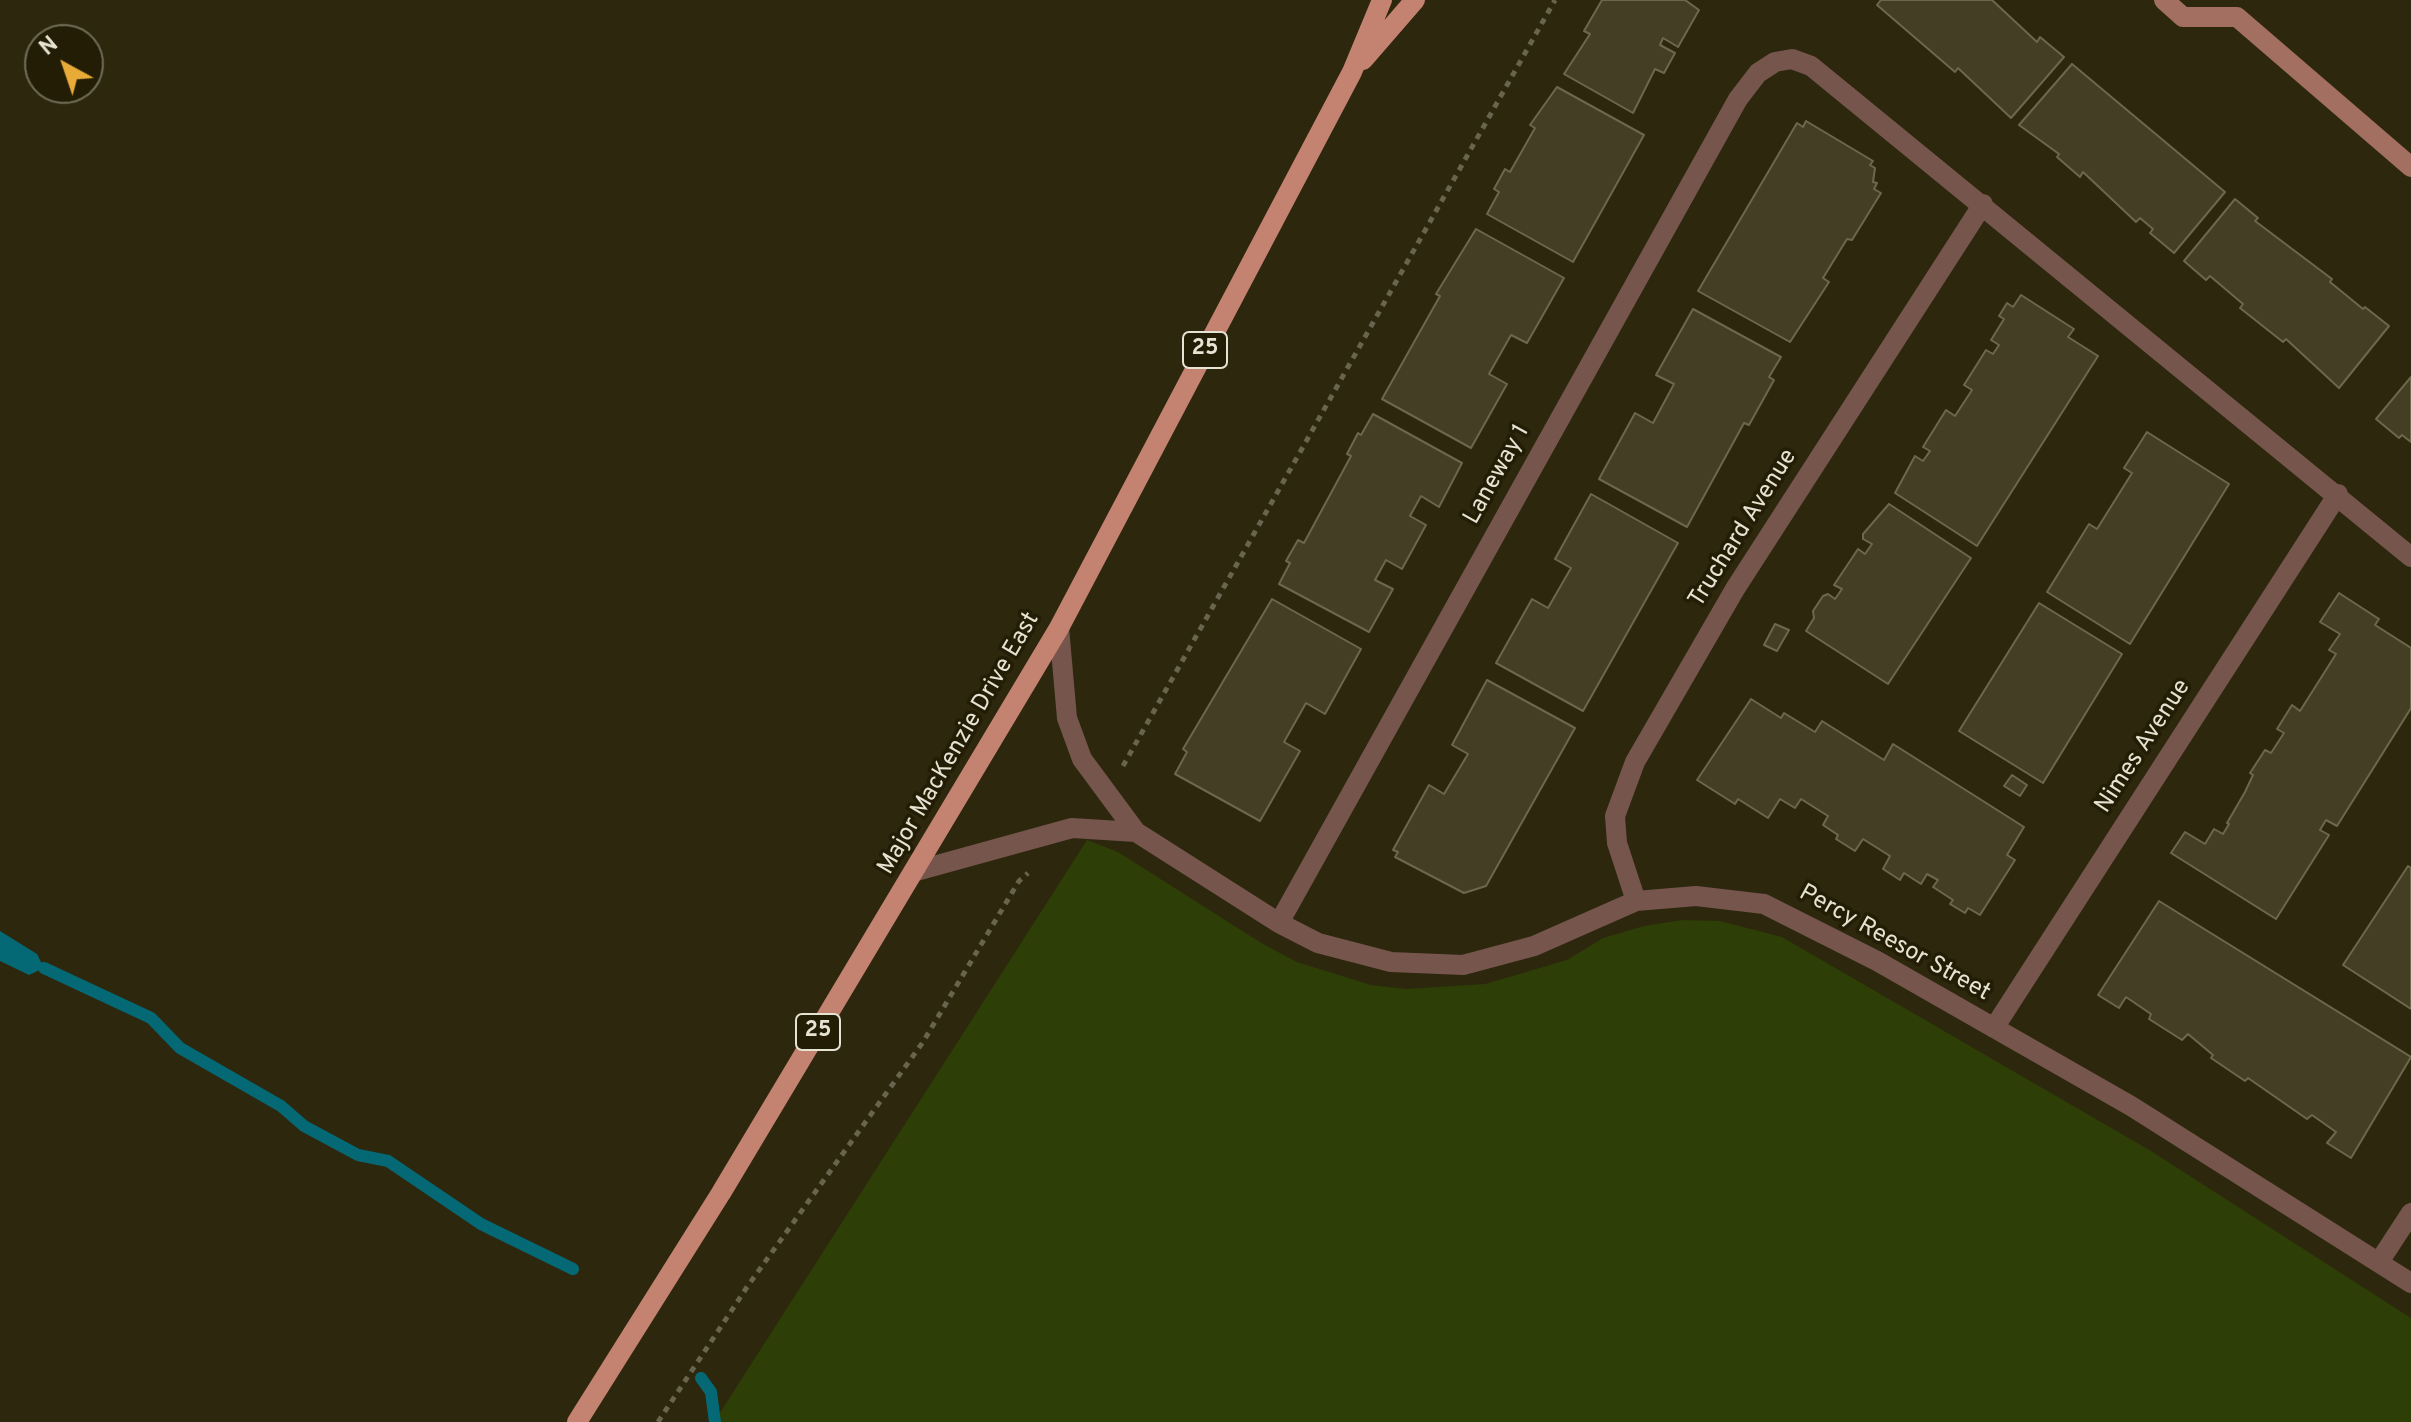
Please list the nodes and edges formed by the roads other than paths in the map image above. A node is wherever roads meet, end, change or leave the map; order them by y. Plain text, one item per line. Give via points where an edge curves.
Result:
1 (1382, 0) edge
2 (1415, 0) edge
3 (2164, 0) edge
4 (2236, 9) edge
5 (1352, 72) junction
6 (2411, 167) edge
7 (1983, 204) junction
8 (2338, 494) junction
9 (2411, 557) edge
10 (1059, 628) junction
11 (1136, 832) junction
12 (916, 871) junction
13 (1636, 901) junction
14 (1279, 923) junction
15 (1994, 1028) junction
16 (2411, 1213) edge
17 (2379, 1262) junction
18 (2411, 1283) edge
19 (577, 1422) edge

1 - 5 main road, Major MacKenzie Drive East / 25
2 - 5 main road, Major MacKenzie Drive East / 25
3 - 4 main road via 2183,17
4 - 6 main road
5 - 10 main road, Major MacKenzie Drive East / 25
7 - 8 street
7 - 13 street, Truchard Avenue via 1735,589 1635,762 1615,816 1617,843
7 - 14 street, Laneway 1 via 1811,66 1792,59 1758,73 1738,99
8 - 9 street
8 - 15 street, Nimes Avenue
10 - 11 street, Percy Reesor Street via 1067,718 1082,759
10 - 12 main road, Major MacKenzie Drive East / 25
11 - 12 street, Percy Reesor Street via 1072,828
11 - 14 street, Percy Reesor Street
12 - 19 main road, Major MacKenzie Drive East / 25
13 - 14 street, Percy Reesor Street via 1534,946 1463,965 1356,955
13 - 15 street, Percy Reesor Street via 1696,896 1764,904
15 - 17 street, Percy Reesor Street via 2131,1106
16 - 17 street
17 - 18 street, Percy Reesor Street

